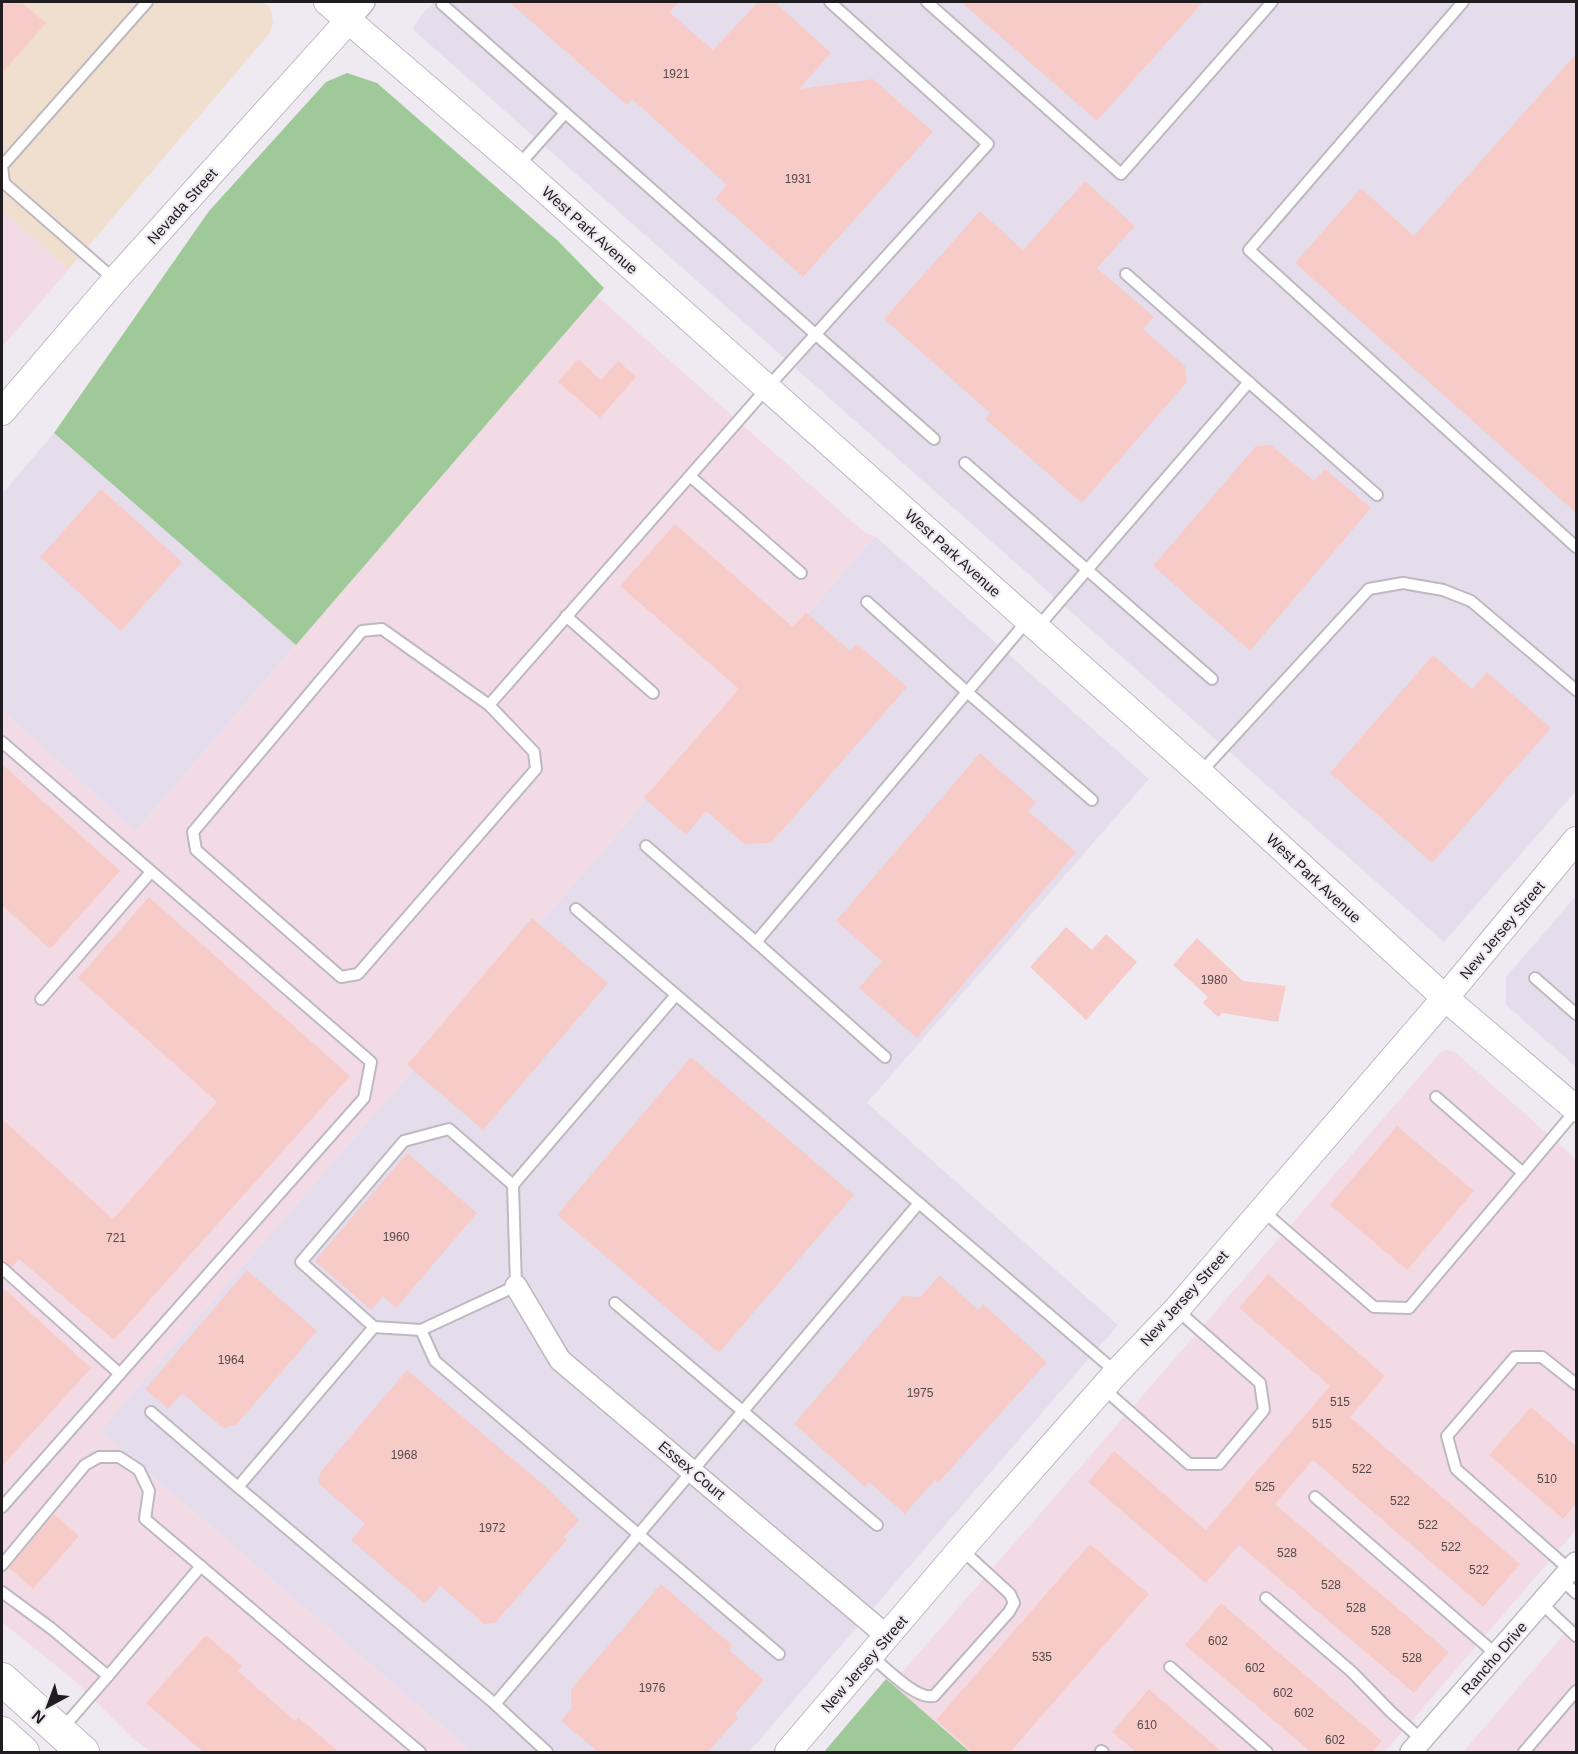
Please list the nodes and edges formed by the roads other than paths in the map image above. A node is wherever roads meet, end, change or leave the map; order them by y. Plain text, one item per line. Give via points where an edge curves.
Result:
1 (147, 2) edge
2 (327, 2) edge
3 (364, 2) edge
4 (830, 2) edge
5 (927, 2) edge
6 (1272, 2) edge
7 (1463, 2) edge
8 (442, 4) dead end
9 (348, 21) junction
10 (565, 113) junction
11 (518, 166) junction
12 (1126, 274) dead end
13 (116, 280) junction
14 (815, 334) junction
15 (1249, 382) junction
16 (767, 388) junction
17 (2, 412) edge
18 (934, 439) dead end
19 (965, 463) dead end
20 (691, 477) junction
21 (1377, 495) dead end
22 (1576, 547) edge
23 (1087, 570) junction
24 (801, 573) dead end
25 (867, 602) dead end
26 (566, 616) junction
27 (1032, 624) junction
28 (1212, 679) dead end
29 (1576, 690) edge
30 (967, 692) junction
31 (653, 693) dead end
32 (489, 705) junction
33 (2, 742) edge
34 (1200, 773) junction
35 (1092, 800) dead end
36 (1576, 840) edge
37 (646, 846) dead end
38 (151, 872) junction
39 (576, 909) dead end
40 (756, 942) junction
41 (1536, 978) dead end
42 (676, 995) junction
43 (1445, 998) junction
44 (41, 999) dead end
45 (1576, 1014) edge
46 (885, 1057) dead end
47 (1436, 1097) dead end
48 (1576, 1109) edge
49 (1523, 1173) junction
50 (513, 1185) junction
51 (919, 1203) junction
52 (1261, 1209) junction
53 (2, 1268) edge
54 (516, 1286) junction
55 (615, 1303) dead end
56 (1176, 1309) junction
57 (374, 1327) junction
58 (421, 1330) junction
59 (120, 1374) junction
60 (1110, 1380) junction
61 (1576, 1384) edge
62 (744, 1411) junction
63 (151, 1412) dead end
64 (692, 1470) junction
65 (238, 1487) junction
66 (1315, 1497) dead end
67 (2, 1507) edge
68 (877, 1525) dead end
69 (640, 1534) junction
70 (961, 1549) junction
71 (2, 1565) edge
72 (201, 1566) junction
73 (1571, 1577) edge
74 (2, 1592) edge
75 (1266, 1598) dead end
76 (1541, 1603) junction
77 (1576, 1636) edge
78 (880, 1647) junction
79 (779, 1654) dead end
80 (1497, 1655) junction
81 (1170, 1667) dead end
82 (108, 1676) junction
83 (2, 1679) edge
84 (1576, 1691) edge
85 (495, 1704) junction
86 (60, 1732) junction
87 (2, 1733) edge
88 (1417, 1746) edge
89 (23, 1752) edge
90 (83, 1752) edge
91 (420, 1752) edge
92 (547, 1752) edge
93 (788, 1752) edge
94 (1267, 1752) edge
95 (1524, 1752) edge

1 - 13 lane via 2,166 4,183
2 - 9 street, West Park Avenue
3 - 9 street, Nevada Street
4 - 14 lane via 988,144
5 - 6 lane via 1121,174
7 - 22 lane via 1249,250
8 - 10 lane
9 - 11 street, West Park Avenue
9 - 13 street, Nevada Street
10 - 11 lane
10 - 14 lane
11 - 16 street, West Park Avenue
12 - 15 lane
13 - 17 street, Nevada Street
14 - 16 lane
14 - 18 lane
15 - 21 lane
15 - 23 lane
16 - 20 lane
16 - 27 street, West Park Avenue
19 - 23 lane
20 - 24 lane
20 - 26 lane
23 - 27 lane
23 - 28 lane
25 - 30 lane
26 - 31 lane
26 - 32 lane
27 - 30 lane
27 - 34 street, West Park Avenue
29 - 34 lane via 1471,601 1443,590 1403,583 1369,589
30 - 35 lane
30 - 40 lane
32 - 32 lane via 534,752 536,769 358,974 341,977 196,850 193,832 362,631 382,629
33 - 38 lane
34 - 43 street, West Park Avenue
36 - 43 street, New Jersey Street
37 - 40 lane
38 - 44 lane
38 - 59 lane via 371,1062 364,1098
39 - 42 lane
40 - 46 lane
41 - 45 lane
42 - 50 lane
42 - 51 lane
43 - 48 street, West Park Avenue
43 - 52 street, New Jersey Street
47 - 49 lane
48 - 49 lane
49 - 52 lane via 1409,1308 1374,1307
50 - 54 lane
50 - 57 lane via 449,1129 404,1141 301,1262
51 - 60 lane
51 - 62 lane
52 - 56 street, New Jersey Street
53 - 59 lane
54 - 58 lane
54 - 64 street, Essex Court via 560,1360
55 - 62 lane
56 - 60 street, New Jersey Street
56 - 60 lane via 1260,1383 1264,1410 1219,1464 1189,1464
57 - 58 lane
57 - 65 lane
58 - 69 lane via 435,1361
59 - 67 lane
60 - 70 street, New Jersey Street
61 - 73 lane via 1542,1357 1515,1358 1447,1436 1456,1469
62 - 64 lane
62 - 68 lane
63 - 65 lane
64 - 69 lane
64 - 78 street, Essex Court
65 - 85 lane
66 - 80 lane
69 - 79 lane
69 - 85 lane
70 - 78 street, New Jersey Street
70 - 78 lane via 1010,1594 1014,1603 1009,1612 934,1696 917,1693
71 - 72 lane via 85,1465 99,1457 118,1457 139,1470 149,1491 145,1519
72 - 82 lane
72 - 91 lane
73 - 76 street, Rancho Drive
74 - 82 lane
75 - 88 lane via 1352,1672
76 - 77 lane
76 - 80 street, Rancho Drive
78 - 93 street, New Jersey Street
80 - 88 street, Rancho Drive
81 - 94 lane
82 - 86 lane
83 - 86 main road
84 - 95 lane
85 - 92 lane
86 - 90 main road
87 - 89 main road

